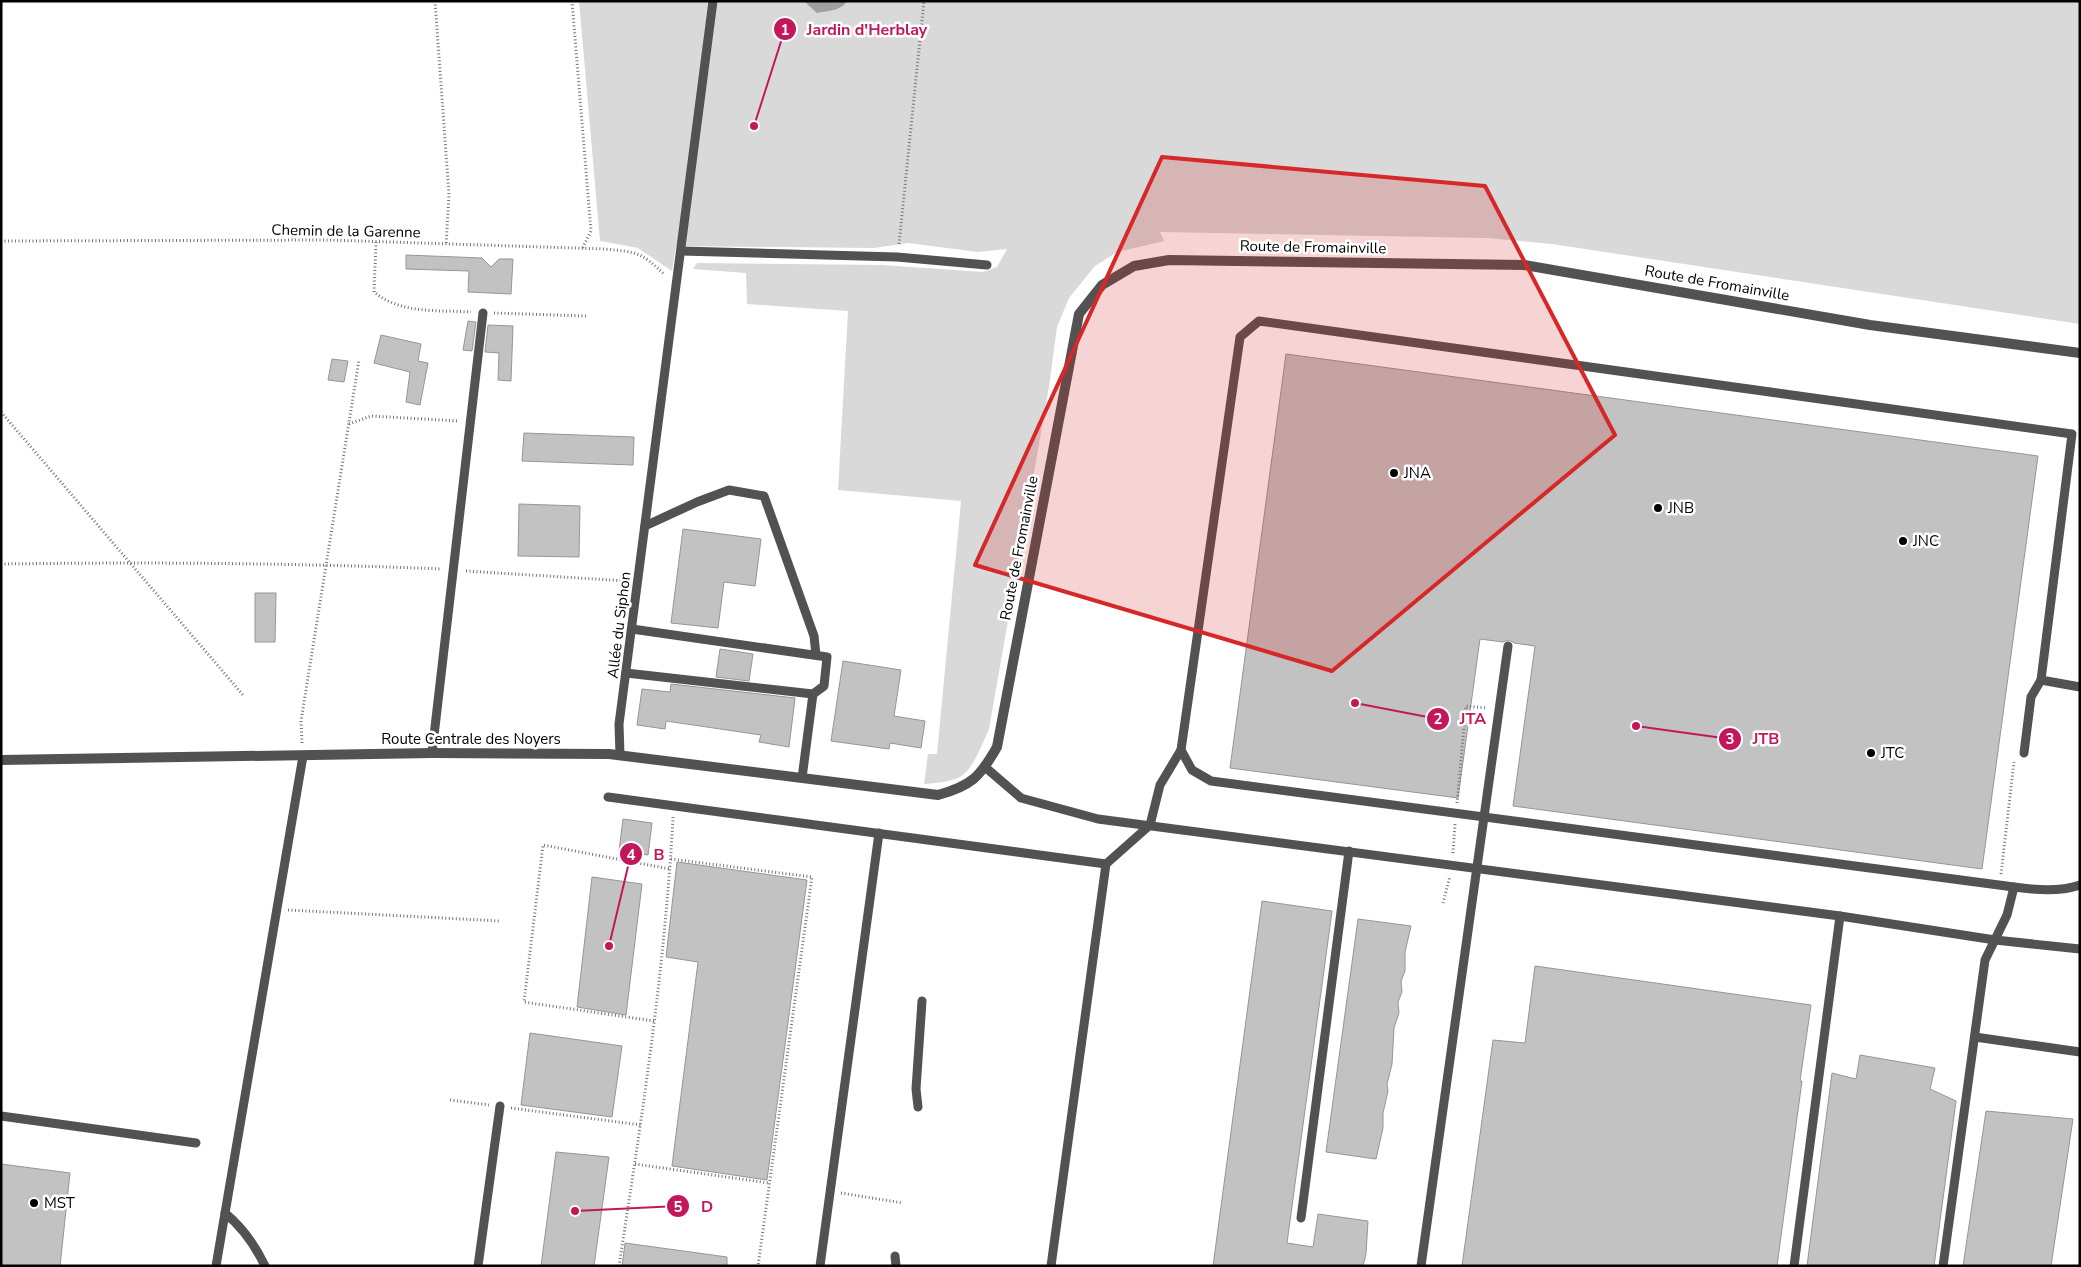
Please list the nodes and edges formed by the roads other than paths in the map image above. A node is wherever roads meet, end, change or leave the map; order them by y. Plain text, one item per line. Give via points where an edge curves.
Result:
1 (713, 1) edge
2 (682, 251) junction
3 (987, 265) dead end
4 (483, 313) road end
5 (2080, 353) edge
6 (645, 526) junction
7 (632, 629) junction
8 (1508, 646) dead end
9 (816, 655) junction
10 (626, 672) junction
11 (2041, 680) junction
12 (2080, 686) edge
13 (813, 694) junction
14 (1182, 750) junction
15 (432, 753) junction
16 (2024, 753) road end
17 (620, 755) junction
18 (303, 756) junction
19 (1, 760) edge
20 (986, 767) junction
21 (802, 778) junction
22 (938, 795) joint
23 (608, 796) dead end
24 (1484, 816) junction
25 (1150, 825) junction
26 (879, 833) junction
27 (1349, 851) junction
28 (1106, 864) junction
29 (1476, 868) junction
30 (2080, 885) edge
31 (2014, 887) junction
32 (1840, 916) junction
33 (1995, 940) junction
34 (2080, 949) edge
35 (922, 1001) dead end
36 (1976, 1037) junction
37 (2080, 1052) edge
38 (500, 1106) road end
39 (918, 1107) dead end
40 (1, 1116) edge
41 (196, 1143) dead end
42 (224, 1213) junction
43 (1301, 1218) dead end
44 (895, 1256) dead end
45 (216, 1266) edge
46 (265, 1266) edge
47 (478, 1266) edge
48 (820, 1266) edge
49 (896, 1266) edge
50 (1051, 1266) edge
51 (1421, 1266) edge
52 (1794, 1266) edge
53 (1943, 1266) edge

1 - 2 lane, Allée du Siphon
2 - 3 lane via 897,257
2 - 6 lane, Allée du Siphon
4 - 15 lane
5 - 20 street, Route de Fromainville via 1870,325 1524,265 1169,260 1134,266 1102,285 1079,314 997,747
6 - 7 lane, Allée du Siphon
6 - 9 lane via 729,490 764,496 814,636
7 - 9 lane
7 - 10 lane, Allée du Siphon
8 - 24 lane
9 - 13 lane via 827,657 824,686
10 - 13 lane
10 - 17 lane, Allée du Siphon via 619,724
11 - 12 lane
11 - 14 lane via 2072,434 1259,321 1240,336
11 - 16 lane via 2031,697
13 - 21 lane
14 - 24 lane via 1192,770 1211,781
14 - 25 lane via 1160,785
15 - 17 street, Route Centrale des Noyers
15 - 18 street, Route Centrale des Noyers
17 - 21 street, Route Centrale des Noyers
18 - 19 street, Route Centrale des Noyers
18 - 42 lane
20 - 22 street, Route de Fromainville via 960,789
20 - 25 lane via 1021,798 1098,818
21 - 22 street, Route Centrale des Noyers
23 - 26 lane
24 - 29 lane
24 - 31 lane
25 - 27 lane
25 - 28 lane
26 - 28 lane
26 - 48 lane
27 - 29 lane
27 - 43 lane
28 - 50 lane
29 - 32 lane
29 - 51 lane
30 - 31 lane via 2041,891
31 - 33 lane via 2007,915
32 - 33 lane
32 - 52 lane
33 - 34 lane
33 - 36 lane via 1985,960
35 - 39 lane via 916,1089
36 - 37 lane
36 - 53 lane
38 - 47 lane
40 - 41 lane
42 - 45 lane
42 - 46 lane via 238,1224
44 - 49 lane

